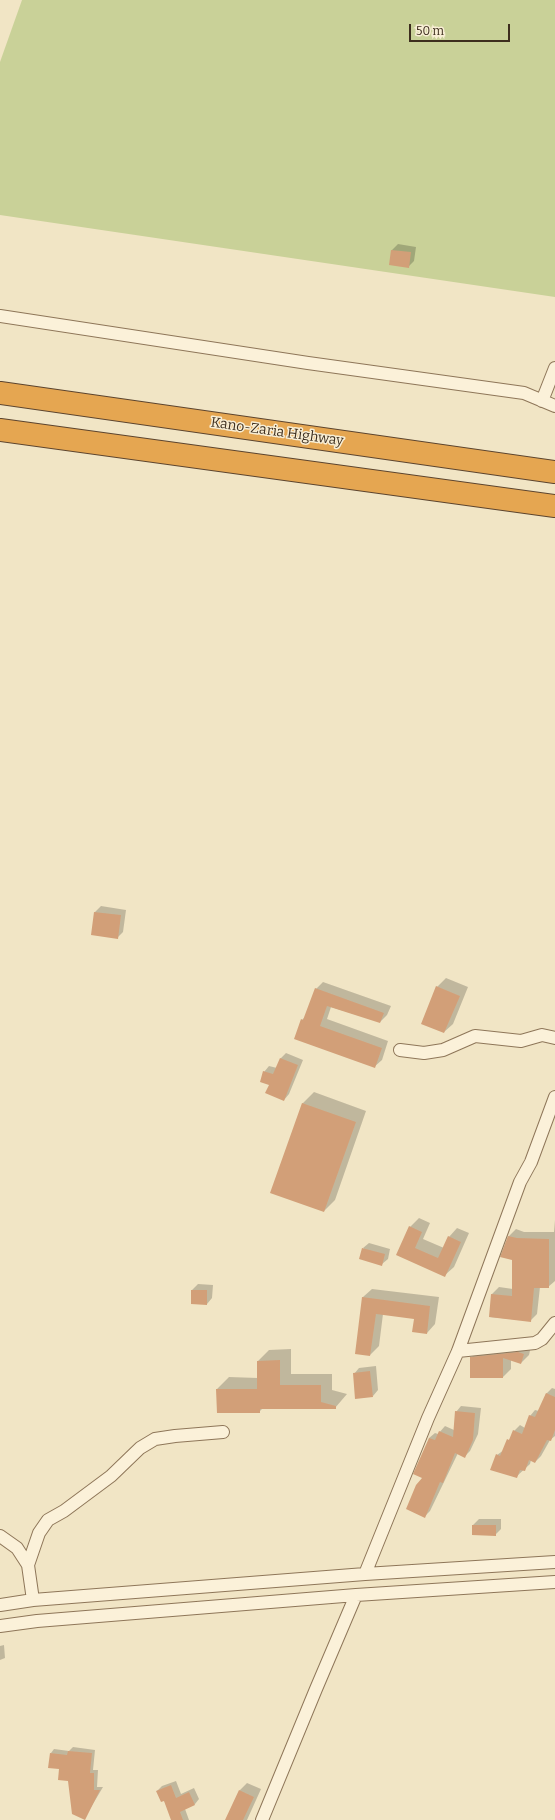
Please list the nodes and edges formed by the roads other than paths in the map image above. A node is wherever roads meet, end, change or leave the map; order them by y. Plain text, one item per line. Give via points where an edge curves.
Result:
1 (0, 316) edge
2 (555, 368) edge
3 (0, 393) edge
4 (542, 401) junction
5 (555, 406) edge
6 (0, 430) edge
7 (555, 472) edge
8 (555, 506) edge
9 (555, 1038) edge
10 (400, 1050) dead end
11 (555, 1097) edge
12 (555, 1322) edge
13 (458, 1351) junction
14 (223, 1432) dead end
15 (0, 1536) edge
16 (555, 1562) edge
17 (28, 1565) junction
18 (365, 1574) junction
19 (555, 1582) edge
20 (108, 1595) junction
21 (356, 1595) junction
22 (33, 1600) junction
23 (0, 1605) edge
24 (108, 1615) junction
25 (0, 1626) edge
26 (262, 1820) edge

1 - 4 street via 524,393
2 - 4 street
3 - 7 highway, Kano-Zaria Highway
4 - 5 street
6 - 8 highway
9 - 10 street via 542,1035 521,1041 475,1036 443,1050 424,1053
11 - 13 street via 537,1147 520,1182
12 - 13 street via 535,1344
13 - 18 street
14 - 17 street via 169,1437 155,1440 140,1448 111,1476 48,1520 38,1533
15 - 17 street via 17,1548
16 - 18 street
17 - 22 street
18 - 20 street
19 - 21 street
20 - 22 street
20 - 24 street
21 - 24 street
21 - 26 street
22 - 23 street
24 - 25 street via 37,1620

